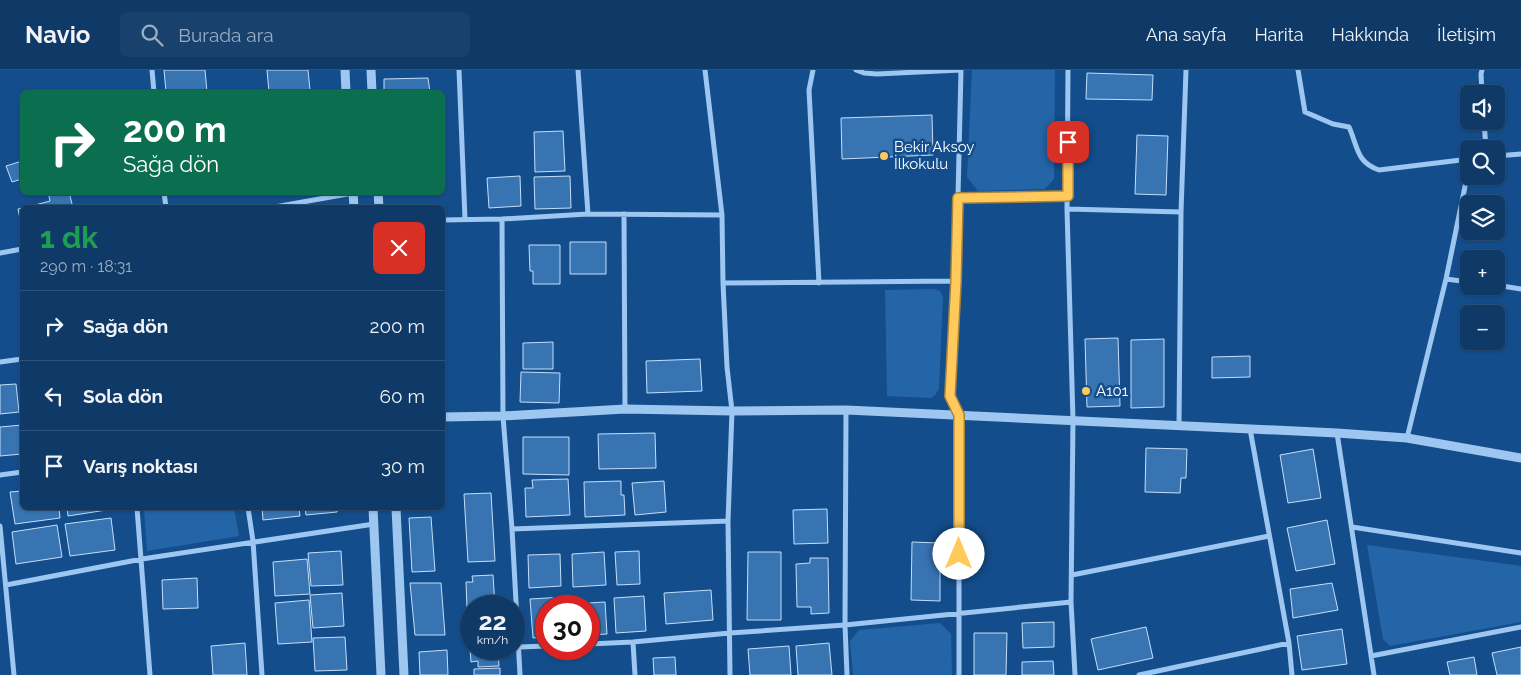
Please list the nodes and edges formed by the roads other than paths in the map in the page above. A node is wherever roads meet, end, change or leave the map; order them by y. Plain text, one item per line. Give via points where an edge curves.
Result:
1 (152, 70) edge
2 (345, 70) edge
3 (371, 70) edge
4 (458, 70) edge
5 (578, 70) edge
6 (705, 70) edge
7 (813, 70) edge
8 (856, 70) edge
9 (961, 70) edge
10 (1068, 70) edge
11 (1186, 70) edge
12 (1298, 70) edge
13 (1482, 70) edge
14 (1482, 85) edge
15 (154, 90) edge
16 (346, 90) edge
17 (372, 90) edge
18 (1521, 154) edge
19 (1505, 155) edge
20 (1460, 160) edge
21 (1465, 185) edge
22 (342, 195) edge
23 (1068, 196) junction
24 (958, 198) junction
25 (286, 205) edge
26 (1067, 209) junction
27 (1180, 212) junction
28 (588, 214) junction
29 (624, 214) junction
30 (722, 215) junction
31 (465, 219) junction
32 (502, 219) junction
33 (445, 220) edge
34 (20, 249) edge
35 (0, 252) edge
36 (1446, 279) junction
37 (956, 281) junction
38 (1460, 281) edge
39 (722, 283) junction
40 (819, 283) junction
41 (1505, 287) edge
42 (1521, 289) edge
43 (20, 359) edge
44 (0, 362) edge
45 (625, 409) junction
46 (846, 410) junction
47 (732, 411) junction
48 (959, 415) junction
49 (503, 416) junction
50 (445, 417) edge
51 (1073, 420) junction
52 (1179, 426) junction
53 (1250, 429) junction
54 (1337, 433) junction
55 (1407, 438) junction
56 (1521, 458) edge
57 (20, 472) edge
58 (0, 475) edge
59 (138, 510) edge
60 (248, 510) edge
61 (373, 510) edge
62 (396, 510) edge
63 (728, 521) junction
64 (374, 524) junction
65 (0, 526) edge
66 (1352, 527) junction
67 (512, 529) junction
68 (1269, 536) junction
69 (253, 541) junction
70 (1521, 553) edge
71 (142, 559) junction
72 (1072, 575) junction
73 (6, 585) junction
74 (516, 595) edge
75 (1072, 602) junction
76 (959, 614) junction
77 (845, 625) junction
78 (1521, 627) edge
79 (730, 633) junction
80 (633, 642) junction
81 (600, 644) edge
82 (1289, 644) junction
83 (1371, 656) junction
84 (520, 660) edge
85 (14, 675) edge
86 (150, 675) edge
87 (262, 675) edge
88 (382, 675) edge
89 (404, 675) edge
90 (520, 675) edge
91 (635, 675) edge
92 (730, 675) edge
93 (847, 675) edge
94 (959, 675) edge
95 (1074, 675) edge
96 (1139, 675) edge
97 (1292, 675) edge
98 (1374, 675) edge

1 - 15 street
2 - 16 street
3 - 17 street
4 - 31 street
5 - 28 street
6 - 30 street
7 - 40 street via 809,90
8 - 9 street via 877,74
9 - 24 street
10 - 23 street
11 - 27 street
12 - 20 street via 1305,112 1349,127 1360,158 1373,168 1379,170
13 - 14 street
18 - 19 street
21 - 36 street
22 - 25 street
23 - 24 street
23 - 26 street
24 - 37 street
26 - 27 street
26 - 51 street
27 - 52 street
28 - 29 street
28 - 32 street
29 - 30 street
29 - 45 street
30 - 39 street
31 - 32 street
31 - 33 street
32 - 49 street
34 - 35 street
36 - 38 street
36 - 55 street
37 - 40 street
37 - 48 street via 950,396
39 - 40 street
39 - 47 street
41 - 42 street
43 - 44 street
45 - 47 street
45 - 49 street
46 - 47 street
46 - 48 street
46 - 77 street
47 - 63 street
48 - 51 street
48 - 76 street
49 - 50 street
49 - 67 street
51 - 52 street
51 - 72 street
52 - 53 street
53 - 54 street
53 - 68 street
54 - 55 street
54 - 66 street
55 - 56 street
57 - 58 street
59 - 71 street
60 - 69 street
61 - 64 street
62 - 89 street
63 - 67 street
63 - 79 street
64 - 69 street
64 - 88 street
65 - 73 street
66 - 70 street
66 - 83 street
67 - 74 street
68 - 72 street
68 - 82 street
69 - 71 street
69 - 87 street
71 - 73 street
71 - 86 street
72 - 75 street
73 - 85 street
75 - 76 street
75 - 95 street
76 - 77 street
76 - 94 street
77 - 79 street
77 - 93 street
78 - 83 street
79 - 80 street
79 - 92 street
80 - 81 street
80 - 91 street
82 - 96 street
82 - 97 street
83 - 98 street
84 - 90 street

